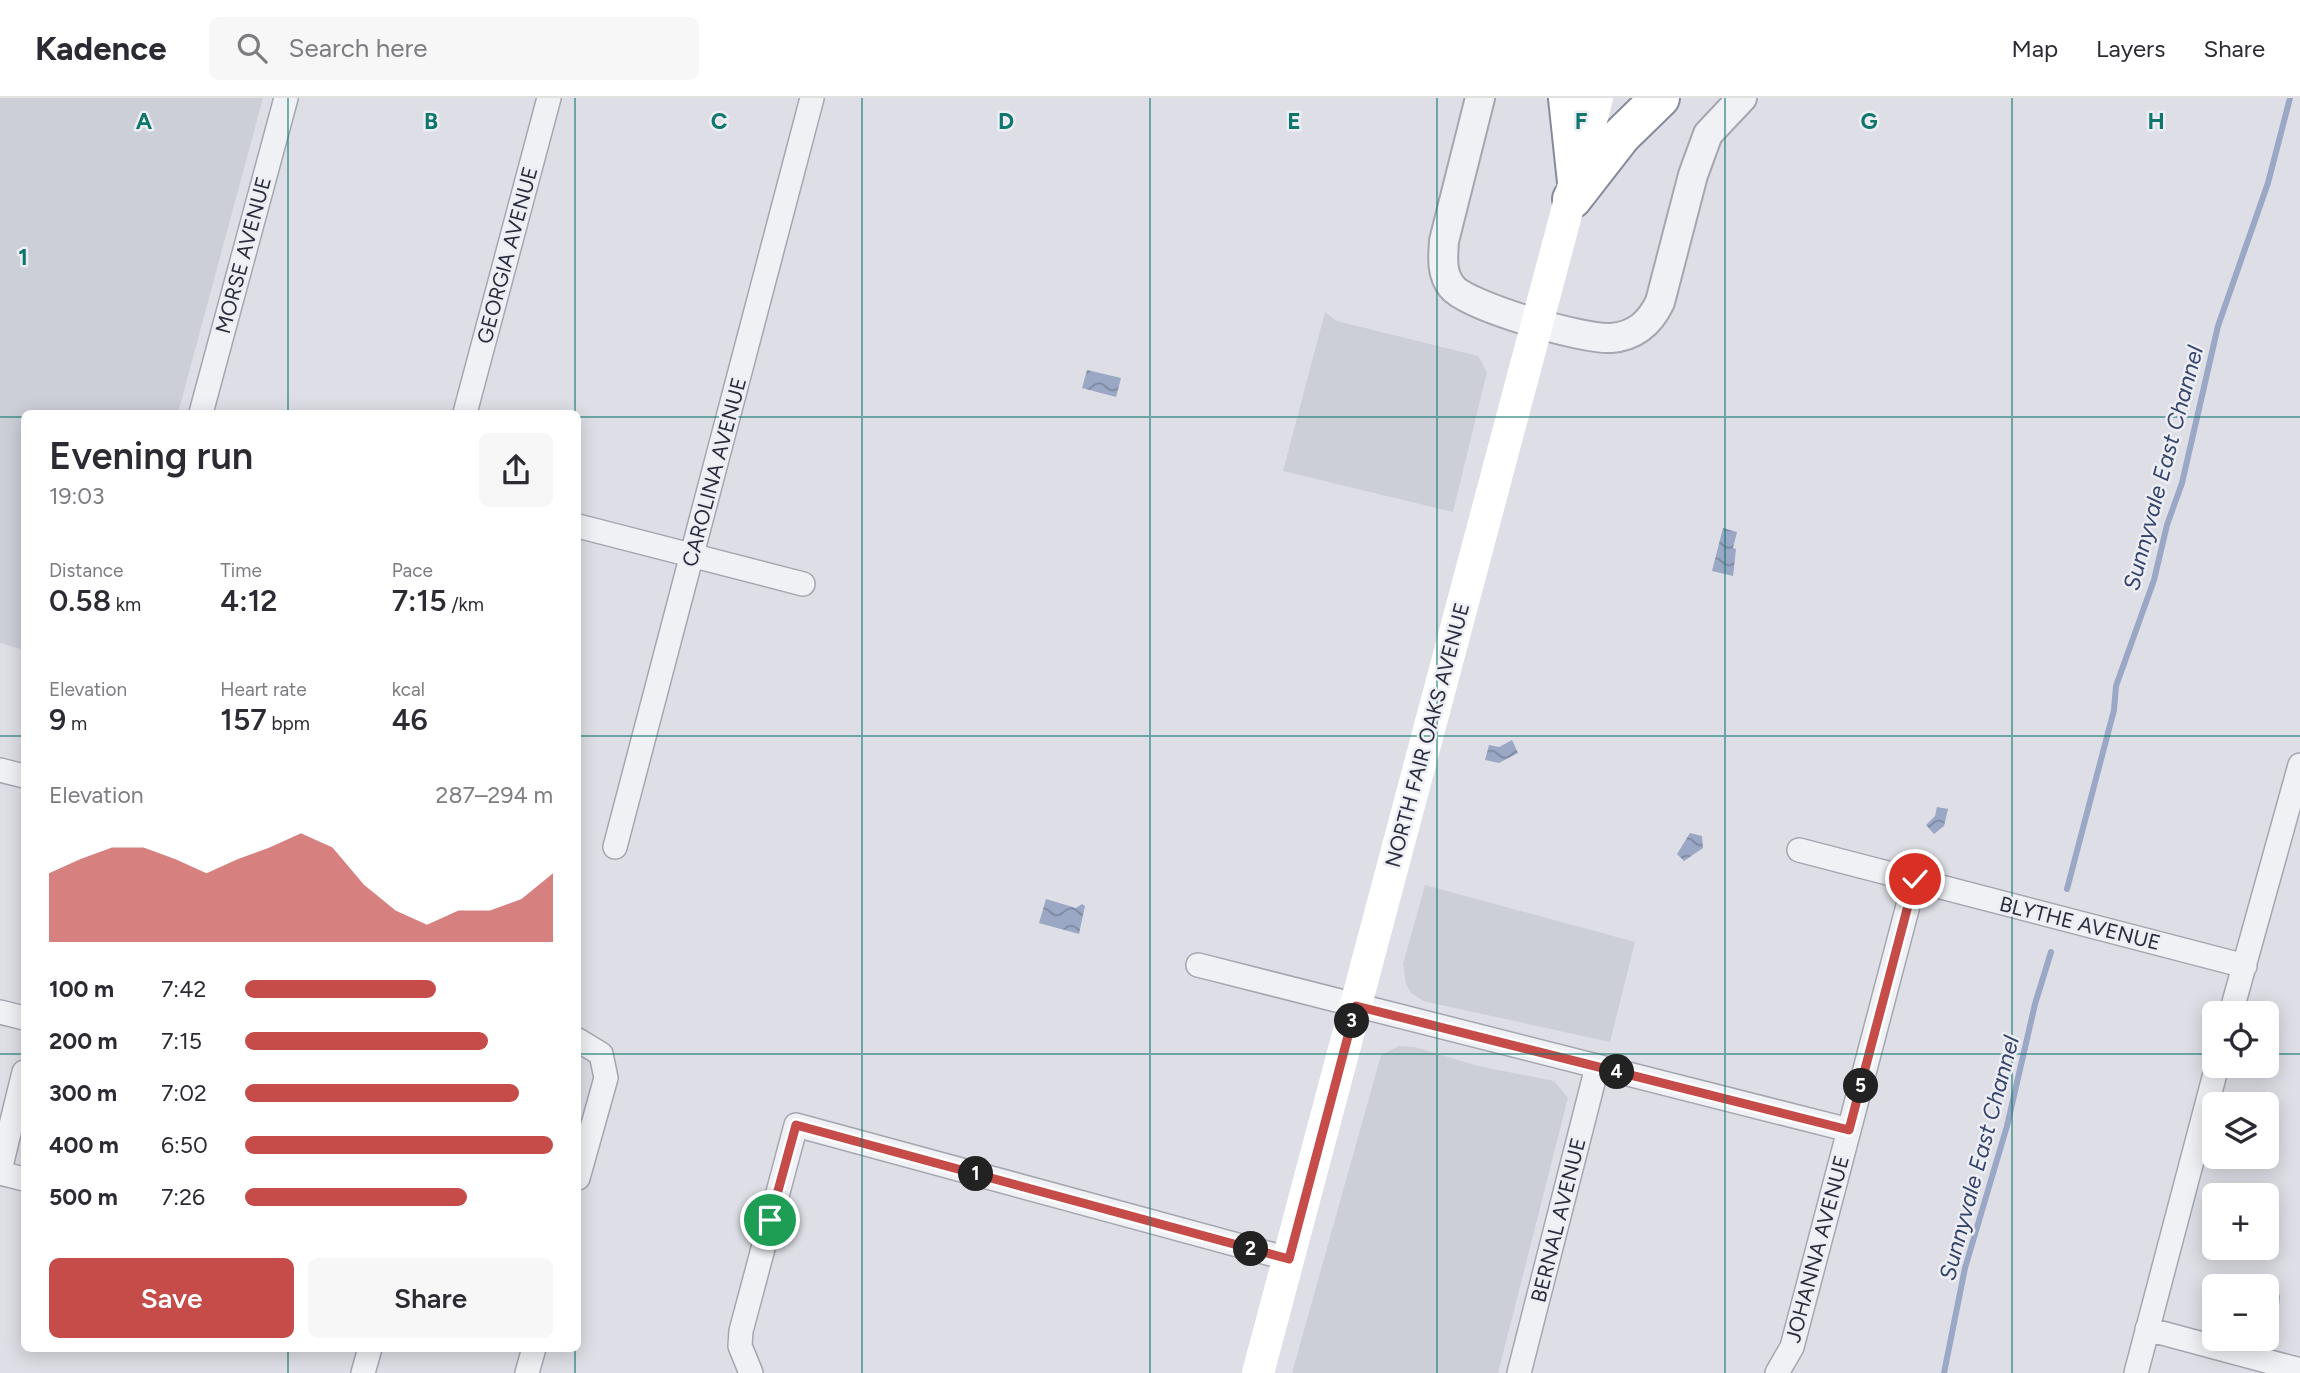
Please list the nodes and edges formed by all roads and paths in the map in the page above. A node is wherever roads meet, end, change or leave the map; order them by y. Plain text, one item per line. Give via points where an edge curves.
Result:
1 (286, 98) edge
2 (548, 98) edge
3 (812, 98) edge
4 (1480, 98) edge
5 (1568, 98) edge
6 (1597, 98) edge
7 (1660, 98) edge
8 (1742, 98) edge
9 (1574, 190) junction
10 (1538, 322) junction
11 (202, 410) edge
12 (466, 410) edge
13 (581, 527) edge
14 (692, 555) junction
15 (803, 584) dead end
16 (2300, 765) edge
17 (0, 770) edge
18 (21, 775) edge
19 (615, 847) dead end
20 (1799, 850) dead end
21 (1915, 879) junction
22 (1198, 965) dead end
23 (2245, 966) junction
24 (2235, 1001) edge
25 (1356, 1006) junction
26 (0, 1012) edge
27 (21, 1017) edge
28 (581, 1042) edge
29 (1597, 1068) junction
30 (2214, 1078) edge
31 (21, 1084) edge
32 (1849, 1130) junction
33 (581, 1167) edge
34 (0, 1171) edge
35 (21, 1178) edge
36 (1289, 1259) junction
37 (2147, 1329) junction
38 (369, 1352) edge
39 (533, 1352) edge
40 (750, 1370) edge
41 (2300, 1370) edge
42 (363, 1373) edge
43 (527, 1373) edge
44 (1258, 1373) edge
45 (1519, 1373) edge
46 (1777, 1373) edge
47 (2136, 1373) edge

1 - 11 street, MORSE AVENUE
2 - 12 street, GEORGIA AVENUE
3 - 14 street, CAROLINA AVENUE
4 - 10 street via 1446,226 1443,265 1452,287 1463,297
5 - 9 highway
6 - 9 main road, NORTH FAIR OAKS AVENUE
7 - 9 highway
8 - 10 street via 1708,134 1653,317 1642,328 1613,338
9 - 10 main road, NORTH FAIR OAKS AVENUE
10 - 25 main road, NORTH FAIR OAKS AVENUE
13 - 14 street
14 - 15 street
14 - 19 street, CAROLINA AVENUE
16 - 23 street
17 - 18 street
20 - 21 street, BLYTHE AVENUE
21 - 23 street, BLYTHE AVENUE
21 - 32 street, JOHANNA AVENUE
22 - 25 street
23 - 24 street
25 - 29 street
25 - 36 main road, NORTH FAIR OAKS AVENUE
26 - 27 street
28 - 33 street via 601,1054 606,1078
29 - 32 street
29 - 45 street, BERNAL AVENUE
30 - 37 street
31 - 34 street
32 - 46 street, JOHANNA AVENUE via 1792,1347
34 - 35 street
36 - 40 street via 796,1125 741,1331 740,1346
36 - 44 main road, NORTH FAIR OAKS AVENUE
37 - 41 street
37 - 47 street
38 - 42 street
39 - 43 street

